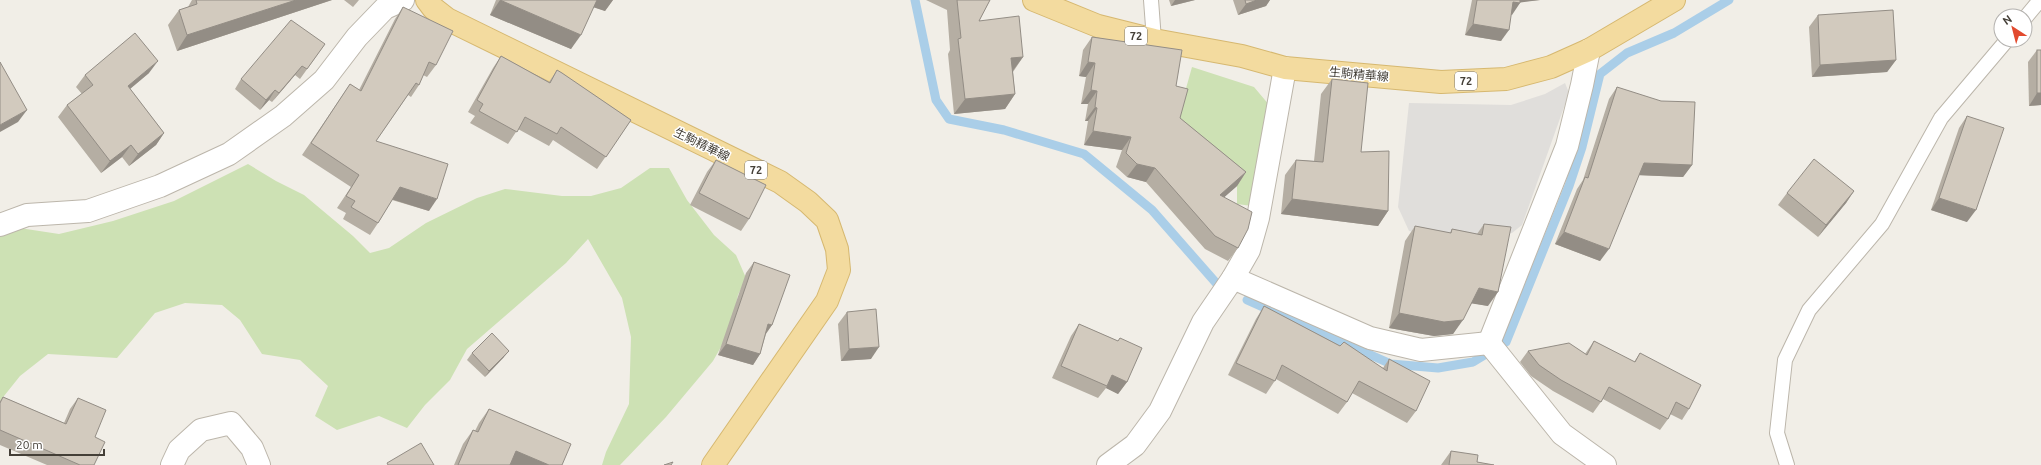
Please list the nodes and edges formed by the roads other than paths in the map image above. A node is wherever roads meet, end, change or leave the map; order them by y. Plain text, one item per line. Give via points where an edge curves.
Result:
1 (403, 0) edge
2 (427, 0) edge
3 (1034, 0) edge
4 (1151, 0) edge
5 (1674, 0) edge
6 (2040, 0) edge
7 (2033, 8) edge
8 (1154, 40) junction
9 (2000, 48) edge
10 (1589, 50) junction
11 (1285, 68) junction
12 (0, 225) edge
13 (1233, 278) junction
14 (1489, 343) junction
15 (172, 465) edge
16 (259, 465) edge
17 (713, 465) edge
18 (1108, 465) edge
19 (1605, 465) edge
20 (1787, 465) edge

1 - 12 street via 385,8 357,37 324,80 283,116 229,154 160,186 88,211 26,215
2 - 17 main road, 生駒精華線 / 72 via 447,19 780,182 808,202 827,220 837,249 839,270 827,300
3 - 8 main road, 生駒精華線 / 72 via 1098,26
4 - 8 lane
5 - 10 main road, 生駒精華線 / 72
6 - 7 lane
8 - 11 main road, 生駒精華線 / 72 via 1242,56
9 - 20 lane via 1941,118 1882,224 1809,310 1785,360 1777,433
10 - 11 main road, 生駒精華線 / 72 via 1551,67 1506,79 1441,82
10 - 14 street via 1567,146
11 - 13 street via 1258,218 1249,250
13 - 14 street via 1370,338 1421,350
13 - 18 street via 1203,322 1160,411 1135,445
14 - 19 street via 1562,434
15 - 16 street via 179,450 201,430 231,423 252,448

